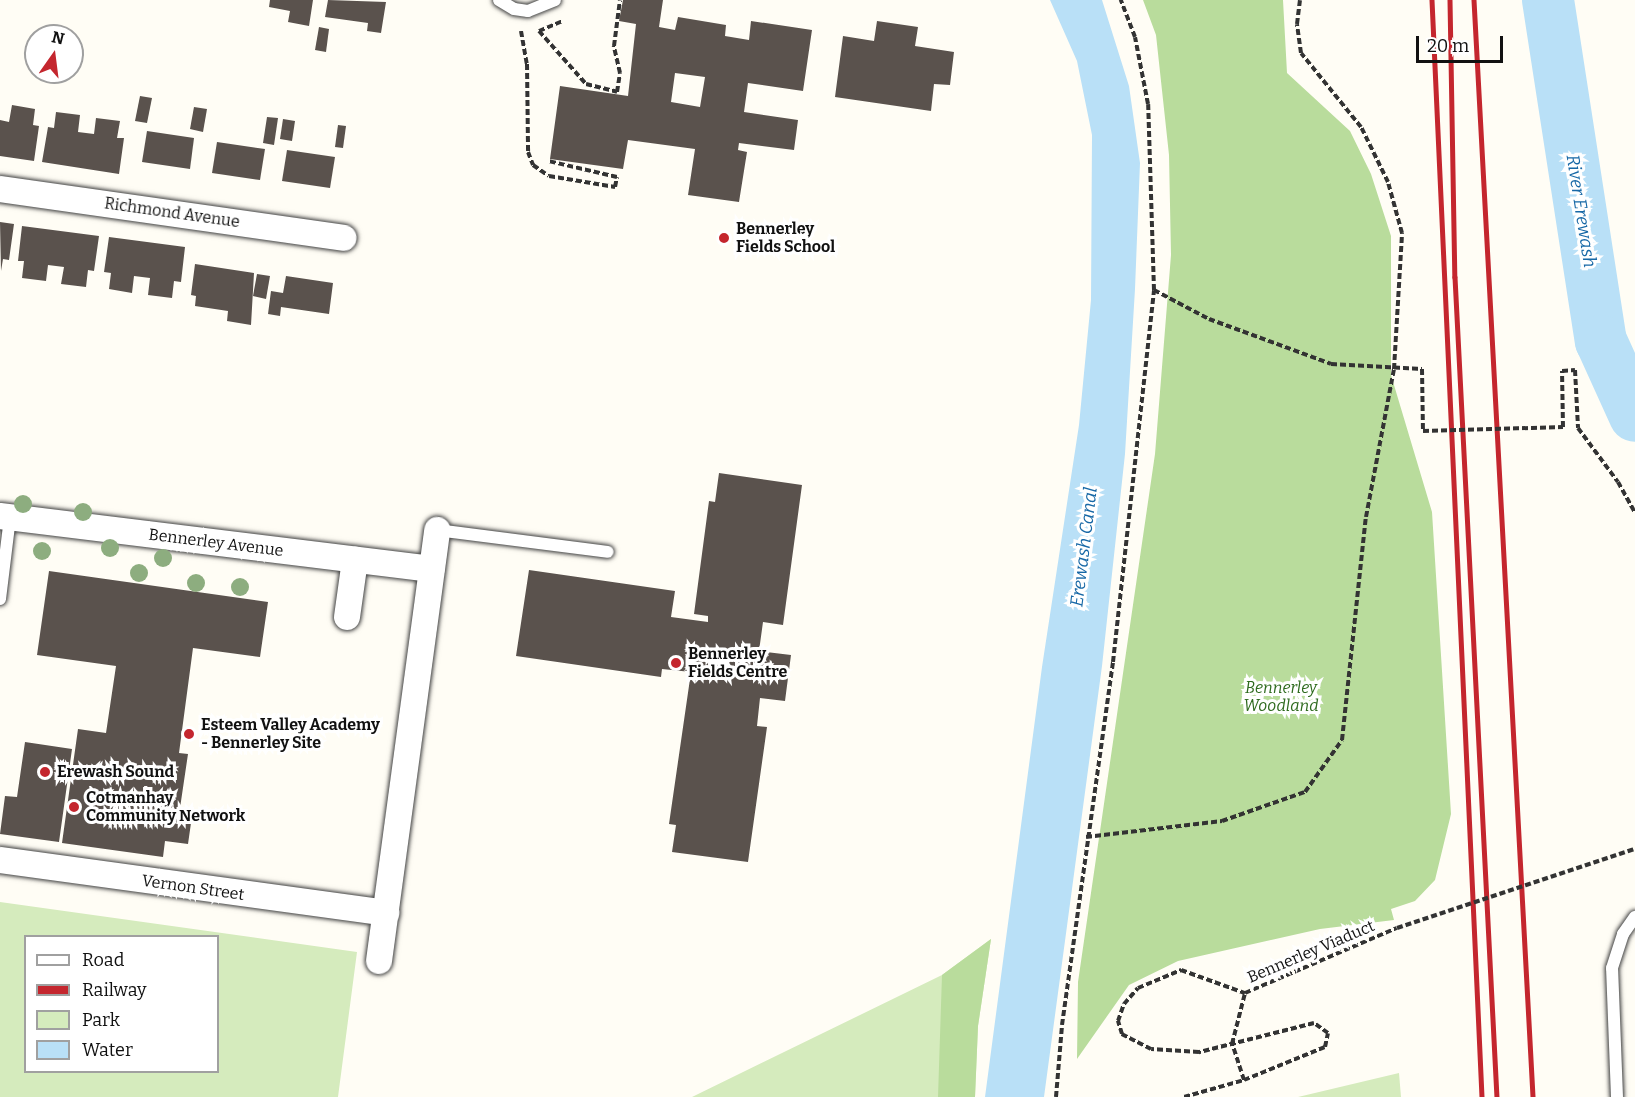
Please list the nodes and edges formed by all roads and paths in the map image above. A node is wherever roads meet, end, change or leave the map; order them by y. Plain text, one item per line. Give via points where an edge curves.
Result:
1 (499, 0) edge
2 (555, 0) edge
3 (620, 0) edge
4 (1121, 0) edge
5 (1300, 0) edge
6 (521, 31) dead end
7 (539, 31) dead end
8 (548, 161) dead end
9 (0, 189) edge
10 (344, 238) dead end
11 (1154, 290) junction
12 (1394, 369) junction
13 (1635, 513) edge
14 (5, 517) edge
15 (437, 530) joint
16 (608, 552) dead end
17 (355, 560) junction
18 (432, 570) junction
19 (0, 599) edge
20 (347, 617) dead end
21 (1086, 837) junction
22 (1635, 849) edge
23 (0, 860) edge
24 (386, 913) junction
25 (1635, 917) edge
26 (379, 962) dead end
27 (1245, 993) junction
28 (1232, 1044) junction
29 (1244, 1080) junction
30 (1056, 1097) edge
31 (1184, 1097) edge
32 (1617, 1097) edge

1 - 2 lane via 514,9 528,11
3 - 7 path via 614,46 620,73 617,92 586,84
4 - 11 path via 1135,37 1148,104
5 - 12 path via 1297,24 1301,53 1361,127 1388,182 1402,233
6 - 8 path via 527,64 528,152 533,165 549,176 615,187 617,177
9 - 10 street, Richmond Avenue
11 - 12 path via 1209,319 1331,364
11 - 21 path via 1114,651
12 - 13 path, bridge via 1422,369 1423,430 1563,427 1562,371 1575,370 1578,428 1618,482
12 - 21 path via 1366,517 1342,740 1305,792 1222,821
14 - 17 street, Bennerley Avenue
14 - 19 lane
15 - 16 lane
15 - 18 street
17 - 18 street, Bennerley Avenue
17 - 20 street
18 - 24 street
21 - 30 path
22 - 27 path, Bennerley Viaduct, bridge via 1397,928
23 - 24 street, Vernon Street
24 - 26 street
25 - 32 lane via 1623,934 1612,968
27 - 28 path
27 - 28 path, Bennerley Viaduct via 1181,970 1138,988 1124,1004 1118,1022 1122,1034 1151,1049 1199,1052
28 - 29 path
28 - 29 path, Bennerley Viaduct via 1314,1023 1328,1033 1325,1047
29 - 31 path, Bennerley Viaduct

